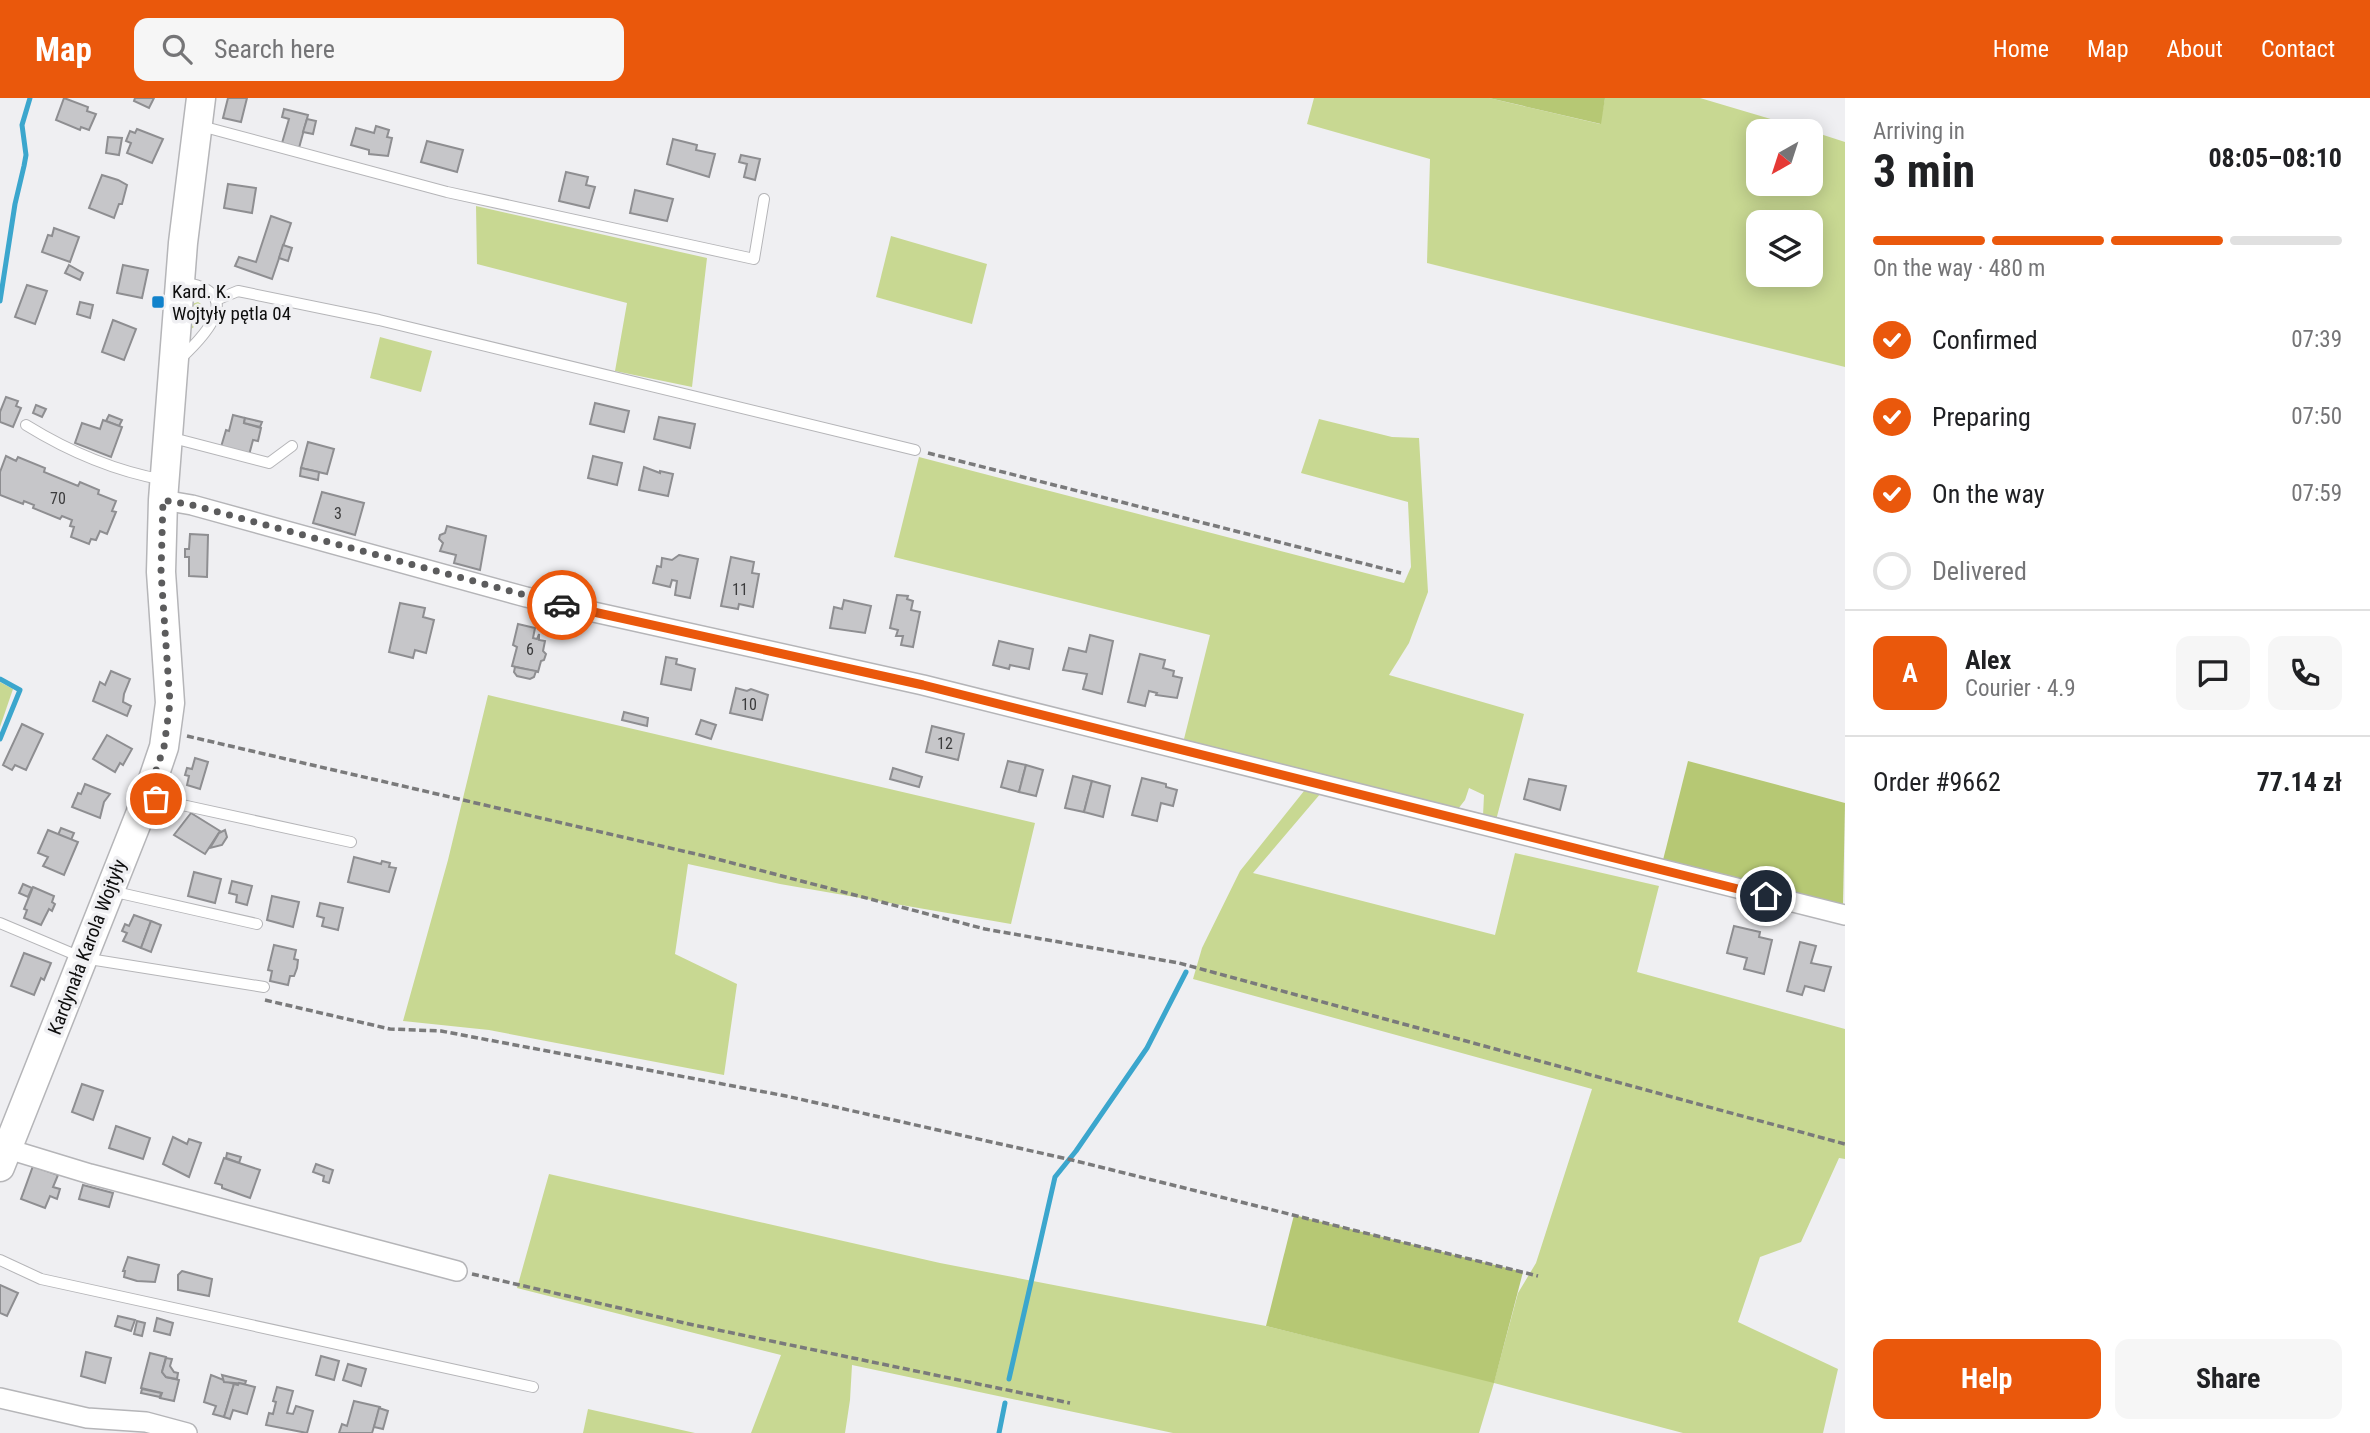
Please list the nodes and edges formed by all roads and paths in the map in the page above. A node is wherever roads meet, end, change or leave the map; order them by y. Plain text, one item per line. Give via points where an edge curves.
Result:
1 (200, 112) edge
2 (764, 199) dead end
3 (181, 282) junction
4 (216, 300) junction
5 (174, 363) junction
6 (26, 425) dead end
7 (167, 436) junction
8 (292, 446) dead end
9 (915, 450) joint
10 (163, 490) junction
11 (1401, 573) dead end
12 (168, 731) junction
13 (147, 797) junction
14 (351, 842) dead end
15 (110, 891) junction
16 (1845, 915) edge
17 (0, 923) edge
18 (257, 924) dead end
19 (83, 958) junction
20 (264, 987) dead end
21 (261, 999) dead end
22 (1845, 1144) edge
23 (4, 1158) edge
24 (0, 1260) edge
25 (457, 1271) joint
26 (1538, 1276) dead end
27 (533, 1387) dead end
28 (0, 1398) edge
29 (1070, 1403) dead end
30 (187, 1433) edge

1 - 2 lane via 447,192 754,259
1 - 3 street, Kardynała Karola Wojtyły
3 - 4 lane via 208,289
3 - 5 street, Kardynała Karola Wojtyły
4 - 5 lane via 213,323
4 - 9 lane via 238,290 367,317
5 - 7 street, Kardynała Karola Wojtyły
6 - 10 lane
7 - 8 lane via 269,463
7 - 10 street, Kardynała Karola Wojtyły
9 - 11 path
10 - 12 street, Kardynała Karola Wojtyły via 161,572
10 - 16 street via 192,505 526,597 923,685
12 - 13 street, Kardynała Karola Wojtyły
12 - 22 path via 713,859 985,929 1179,963
13 - 14 lane
13 - 15 street, Kardynała Karola Wojtyły
15 - 18 lane
15 - 19 street, Kardynała Karola Wojtyły
17 - 19 lane
19 - 20 lane
19 - 23 street, Kardynała Karola Wojtyły
21 - 26 path via 390,1029 441,1031 786,1096 1072,1160
23 - 25 street via 90,1174
24 - 27 lane via 41,1279
25 - 29 path
28 - 30 street via 87,1418 146,1422

